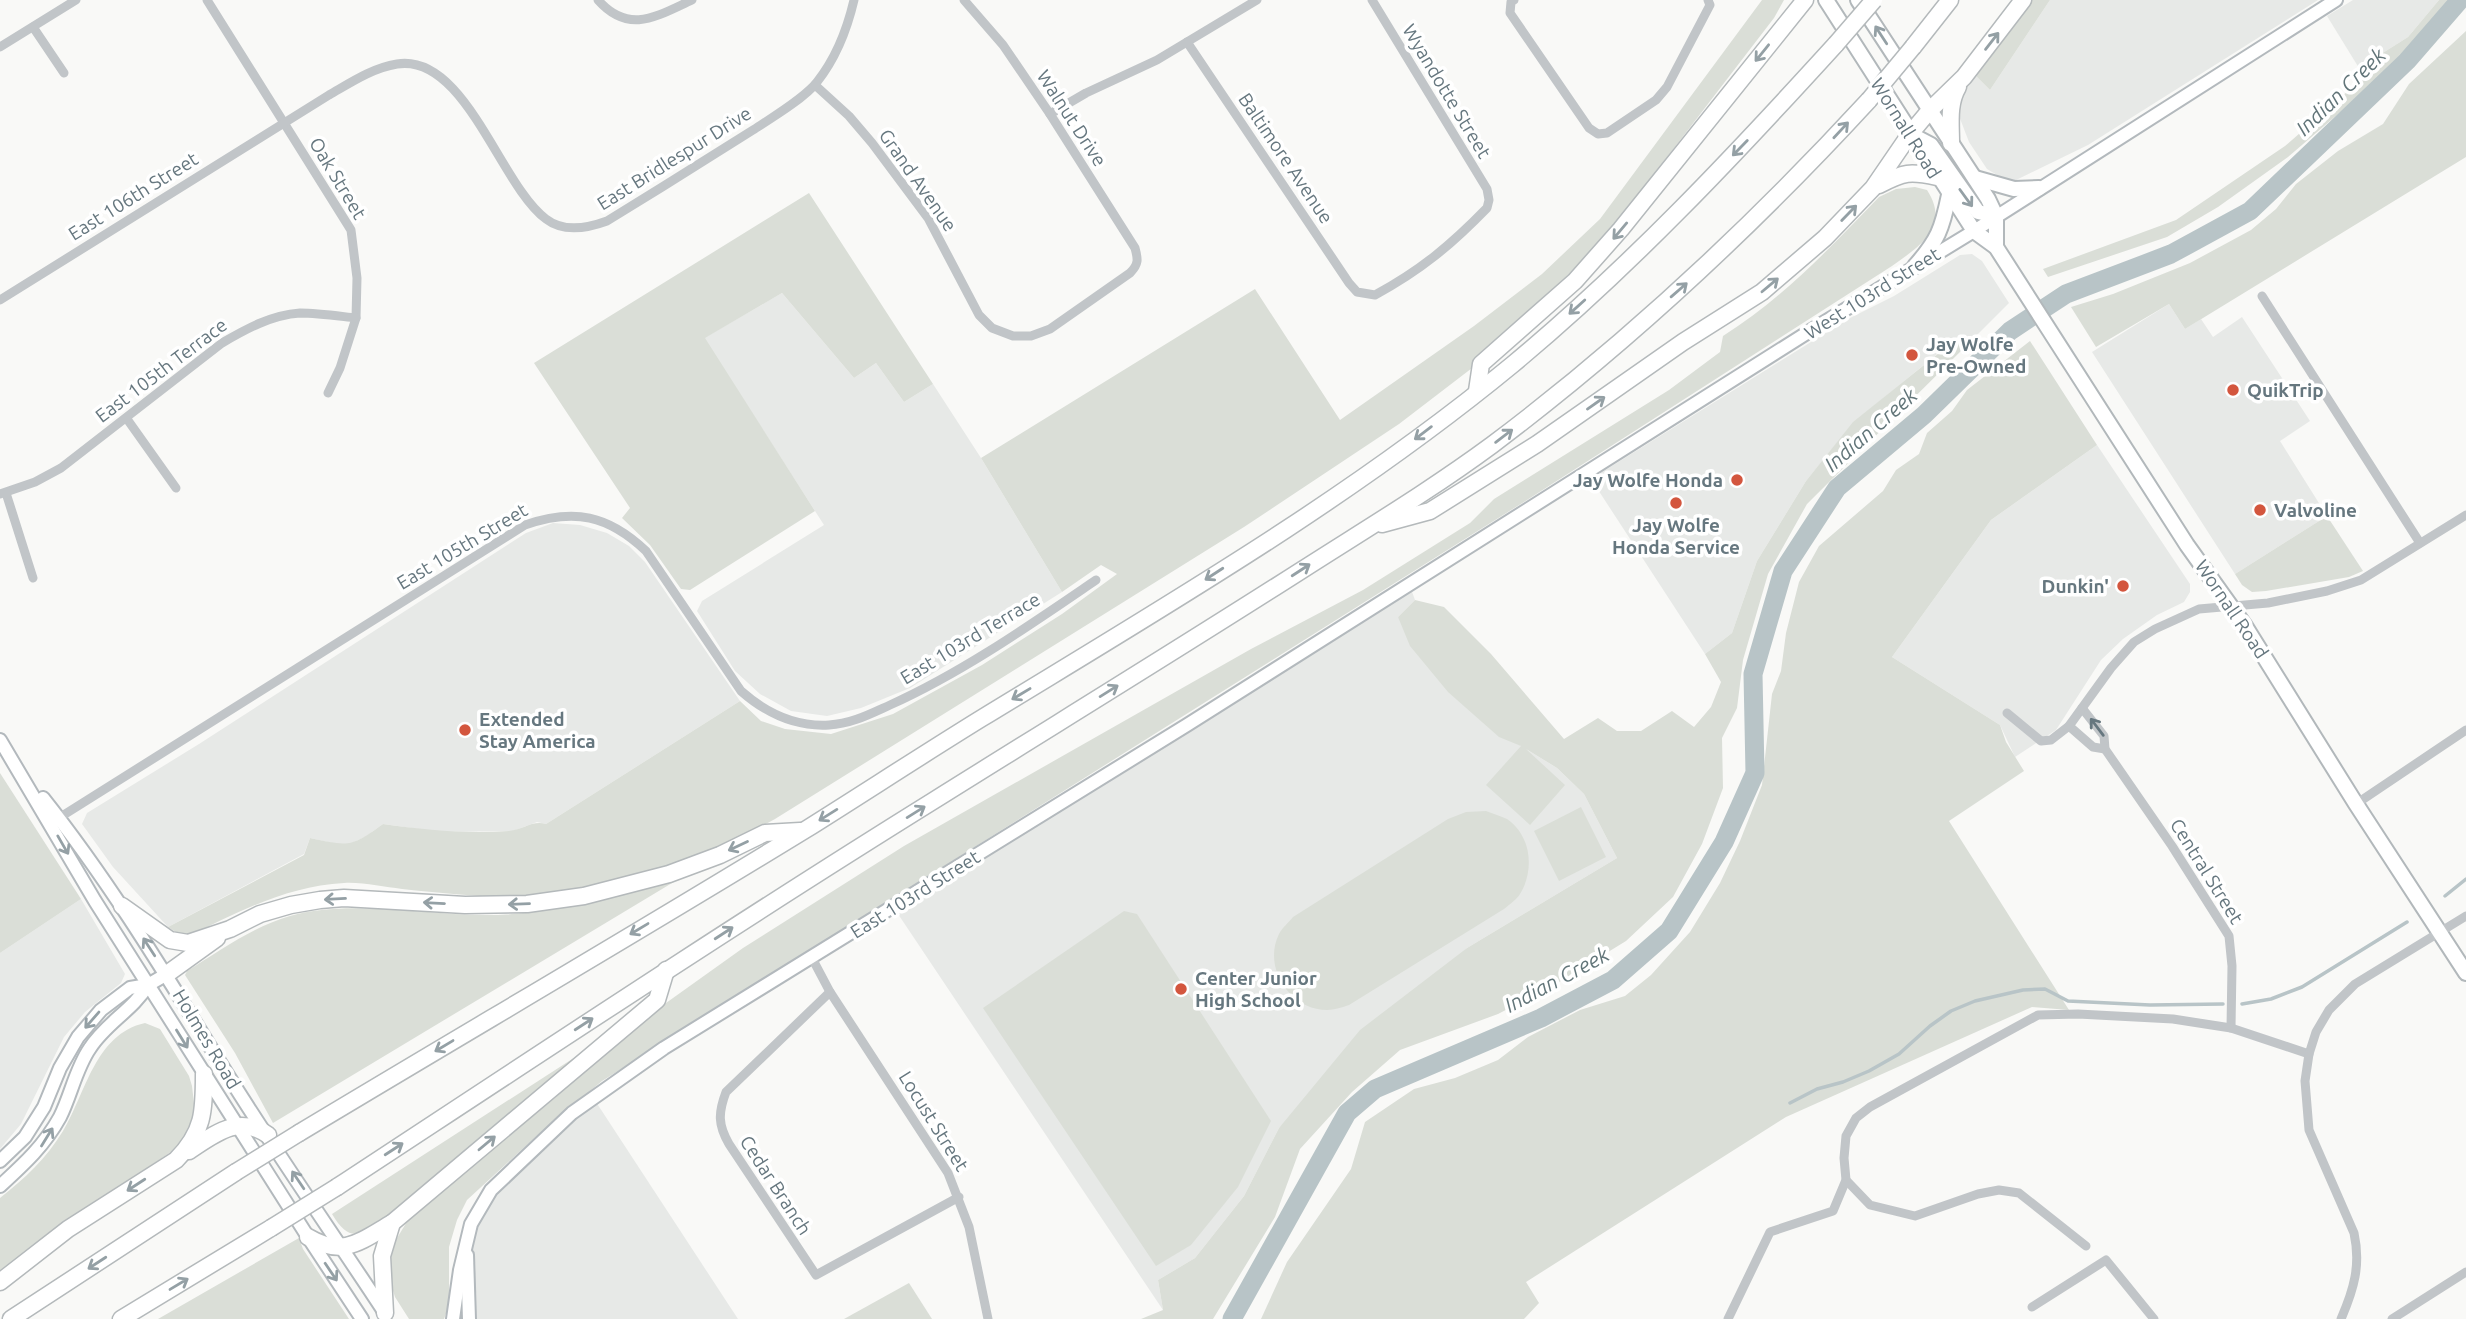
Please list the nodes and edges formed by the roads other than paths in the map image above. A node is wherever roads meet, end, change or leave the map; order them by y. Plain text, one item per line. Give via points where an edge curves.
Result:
1 (76, 0) edge
2 (207, 0) edge
3 (598, 0) edge
4 (692, 0) edge
5 (854, 0) edge
6 (964, 0) edge
7 (1257, 0) edge
8 (1372, 0) edge
9 (1514, 0) edge
10 (1708, 0) edge
11 (1792, 0) edge
12 (1805, 0) edge
13 (1826, 0) edge
14 (1858, 0) edge
15 (1874, 0) edge
16 (1950, 0) edge
17 (2023, 0) edge
18 (2336, 0) edge
19 (1786, 24) junction
20 (33, 27) junction
21 (1187, 42) junction
22 (0, 47) edge
23 (64, 73) dead end
24 (1964, 77) junction
25 (815, 85) junction
26 (1930, 110) junction
27 (1050, 114) junction
28 (285, 122) junction
29 (1910, 134) junction
30 (1951, 143) junction
31 (1937, 177) junction
32 (1975, 178) junction
33 (1873, 188) junction
34 (2039, 188) junction
35 (1949, 195) junction
36 (1996, 216) junction
37 (1973, 231) junction
38 (1996, 247) junction
39 (1138, 262) joint
40 (1915, 266) junction
41 (1357, 292) joint
42 (2262, 296) dead end
43 (0, 300) edge
44 (356, 318) junction
45 (1477, 391) junction
46 (328, 393) dead end
47 (127, 418) junction
48 (176, 488) dead end
49 (3, 494) edge
50 (2466, 515) edge
51 (1366, 528) junction
52 (2420, 543) junction
53 (33, 578) dead end
54 (1096, 580) dead end
55 (1408, 585) joint
56 (2233, 607) junction
57 (2082, 708) junction
58 (2007, 713) dead end
59 (859, 719) joint
60 (2068, 726) junction
61 (2466, 730) edge
62 (0, 740) edge
63 (2105, 749) junction
64 (2356, 804) junction
65 (55, 821) junction
66 (803, 831) junction
67 (122, 906) junction
68 (2466, 916) edge
69 (230, 929) junction
70 (2440, 933) junction
71 (812, 958) junction
72 (666, 970) junction
73 (2466, 973) edge
74 (167, 974) junction
75 (148, 985) junction
76 (830, 992) junction
77 (2231, 1028) junction
78 (2309, 1055) junction
79 (204, 1074) junction
80 (237, 1126) junction
81 (268, 1135) junction
82 (176, 1160) junction
83 (0, 1161) edge
84 (1846, 1180) junction
85 (0, 1186) edge
86 (959, 1197) junction
87 (392, 1223) junction
88 (307, 1237) junction
89 (2086, 1246) dead end
90 (342, 1247) junction
91 (466, 1247) junction
92 (2466, 1272) edge
93 (0, 1282) edge
94 (2032, 1307) dead end
95 (387, 1316) edge
96 (11, 1319) edge
97 (121, 1319) edge
98 (362, 1319) edge
99 (453, 1319) edge
100 (469, 1319) edge
101 (988, 1319) edge
102 (1728, 1319) edge
103 (2154, 1319) edge
104 (2341, 1319) edge
105 (2392, 1319) edge

1 - 20 street
2 - 28 street, Oak Street
3 - 4 street via 617,16 645,20
5 - 25 street, East Bridlespur Drive via 834,58
6 - 27 street, Walnut Drive via 1003,45
7 - 21 street
8 - 41 street, Wyandotte Street via 1487,189 1489,200 1487,208 1451,245 1410,276 1375,295
9 - 10 street via 1510,13 1588,128 1598,134 1662,94 1710,5
11 - 19 street
12 - 19 highway
13 - 29 main road, Wornall Road
26 -> 14 main road, Wornall Road
15 -> 45 highway, bridge via 1766,121 1636,253
51 -> 16 highway, bridge via 1487,448 1682,288 1770,205 1868,100
24 -> 17 highway
18 - 34 street, West 103rd Street
19 -> 45 highway via 1622,229 1575,281 1481,364
20 - 22 street
20 - 23 street
21 - 27 street
21 - 41 street, Baltimore Avenue
24 - 26 highway
24 - 30 highway via 1953,96
25 - 28 street, East Bridlespur Drive via 774,117 607,221 577,229 546,220 526,198 452,85 424,68 399,63 375,70
25 - 39 street, Grand Avenue via 872,143 928,218 979,315 992,328 1013,337 1050,329 1130,273
26 - 29 highway
26 - 30 main road, Wornall Road
27 - 39 street, Walnut Drive via 1135,248
28 - 43 street, East 106th Street
28 - 44 street, Oak Street via 351,230
29 - 31 main road, Wornall Road
29 - 33 highway
29 -> 36 main road via 1931,145 1978,212
30 - 32 main road, Wornall Road
31 - 33 highway via 1913,172
31 - 35 main road, Wornall Road
32 - 34 main road via 2014,189
32 - 36 main road, Wornall Road
51 -> 33 highway via 1430,511 1537,444 1762,292 1825,238
34 - 36 street, West 103rd Street
35 - 37 main road, Wornall Road
35 - 40 main road via 1934,245
36 - 37 street, West 103rd Street
36 - 38 main road, Wornall Road
37 - 38 main road, Wornall Road
37 - 40 street, West 103rd Street
38 - 56 main road, Wornall Road
40 - 55 street, West 103rd Street
42 - 52 street
44 - 46 street, Oak Street
44 - 47 street, East 105th Terrace via 300,313 249,327
45 -> 66 highway via 1341,491
47 - 48 street
47 - 49 street, East 105th Terrace via 61,468
49 - 53 street
50 - 52 street
72 -> 51 highway
52 - 56 street via 2361,580 2327,591
54 - 59 street, East 103rd Terrace via 1002,644
55 - 71 street, East 103rd Street
56 - 57 street via 2199,609 2134,642
56 - 64 main road, Wornall Road
57 - 60 street
63 -> 57 street, Central Street via 2104,736
58 - 60 street via 2042,741 2051,740
59 - 65 street, East 105th Street via 811,725 782,718 756,704 731,680 646,551 631,536 586,516 565,515 525,525
60 - 63 street, Central Street via 2093,747
61 - 64 street
62 - 65 street, Holmes Road
63 - 77 street, Central Street via 2229,936
64 - 70 main road, Wornall Road
65 - 67 street, Holmes Road
65 -> 75 street, Holmes Road via 94,901
66 -> 69 highway via 765,833 669,874 584,896 527,904 465,905 320,900 260,914
66 -> 96 highway, bridge via 299,1133
67 - 69 highway via 170,940 188,943
74 -> 67 street, Holmes Road
68 - 70 street
69 - 74 highway
70 - 73 main road, Wornall Road
70 - 78 street via 2355,984 2329,1010
71 - 76 street, Locust Street
71 - 91 street, East 103rd Street via 664,1048 572,1113 491,1190 471,1224
87 -> 72 highway via 657,1000
97 -> 72 highway, bridge via 337,1187
74 - 75 street
74 - 81 street, Holmes Road
75 -> 79 street, Holmes Road
75 -> 83 street via 130,988 101,1010 78,1037 44,1107 25,1137
85 -> 75 street via 38,1152 60,1116 89,1049 111,1023 138,1002
76 - 86 street, Locust Street
76 - 86 street, Cedar Branch via 726,1093 718,1113 729,1144 816,1275
77 - 78 street
77 - 84 street via 2173,1019 2038,1015 1856,1118 1846,1136
78 - 104 street via 2305,1081 2309,1130 2357,1248 2353,1293
79 - 80 street, Holmes Road
79 - 82 highway via 201,1123
80 - 81 highway via 254,1126
80 - 82 highway via 215,1134
80 - 88 street, Holmes Road
90 -> 81 street, Holmes Road
82 -> 93 highway via 68,1229
84 - 89 street via 1870,1205 1915,1216 1978,1194 2020,1194
84 - 102 street via 1833,1211 1770,1232
86 - 101 street, Locust Street
87 - 90 highway
87 - 95 highway via 382,1256
88 - 90 highway via 322,1246
88 -> 98 street, Holmes Road
90 - 95 street, Holmes Road
91 - 99 street, East 103rd Street
91 - 100 street, East 103rd Street
92 - 105 street
94 - 103 street via 2106,1260

